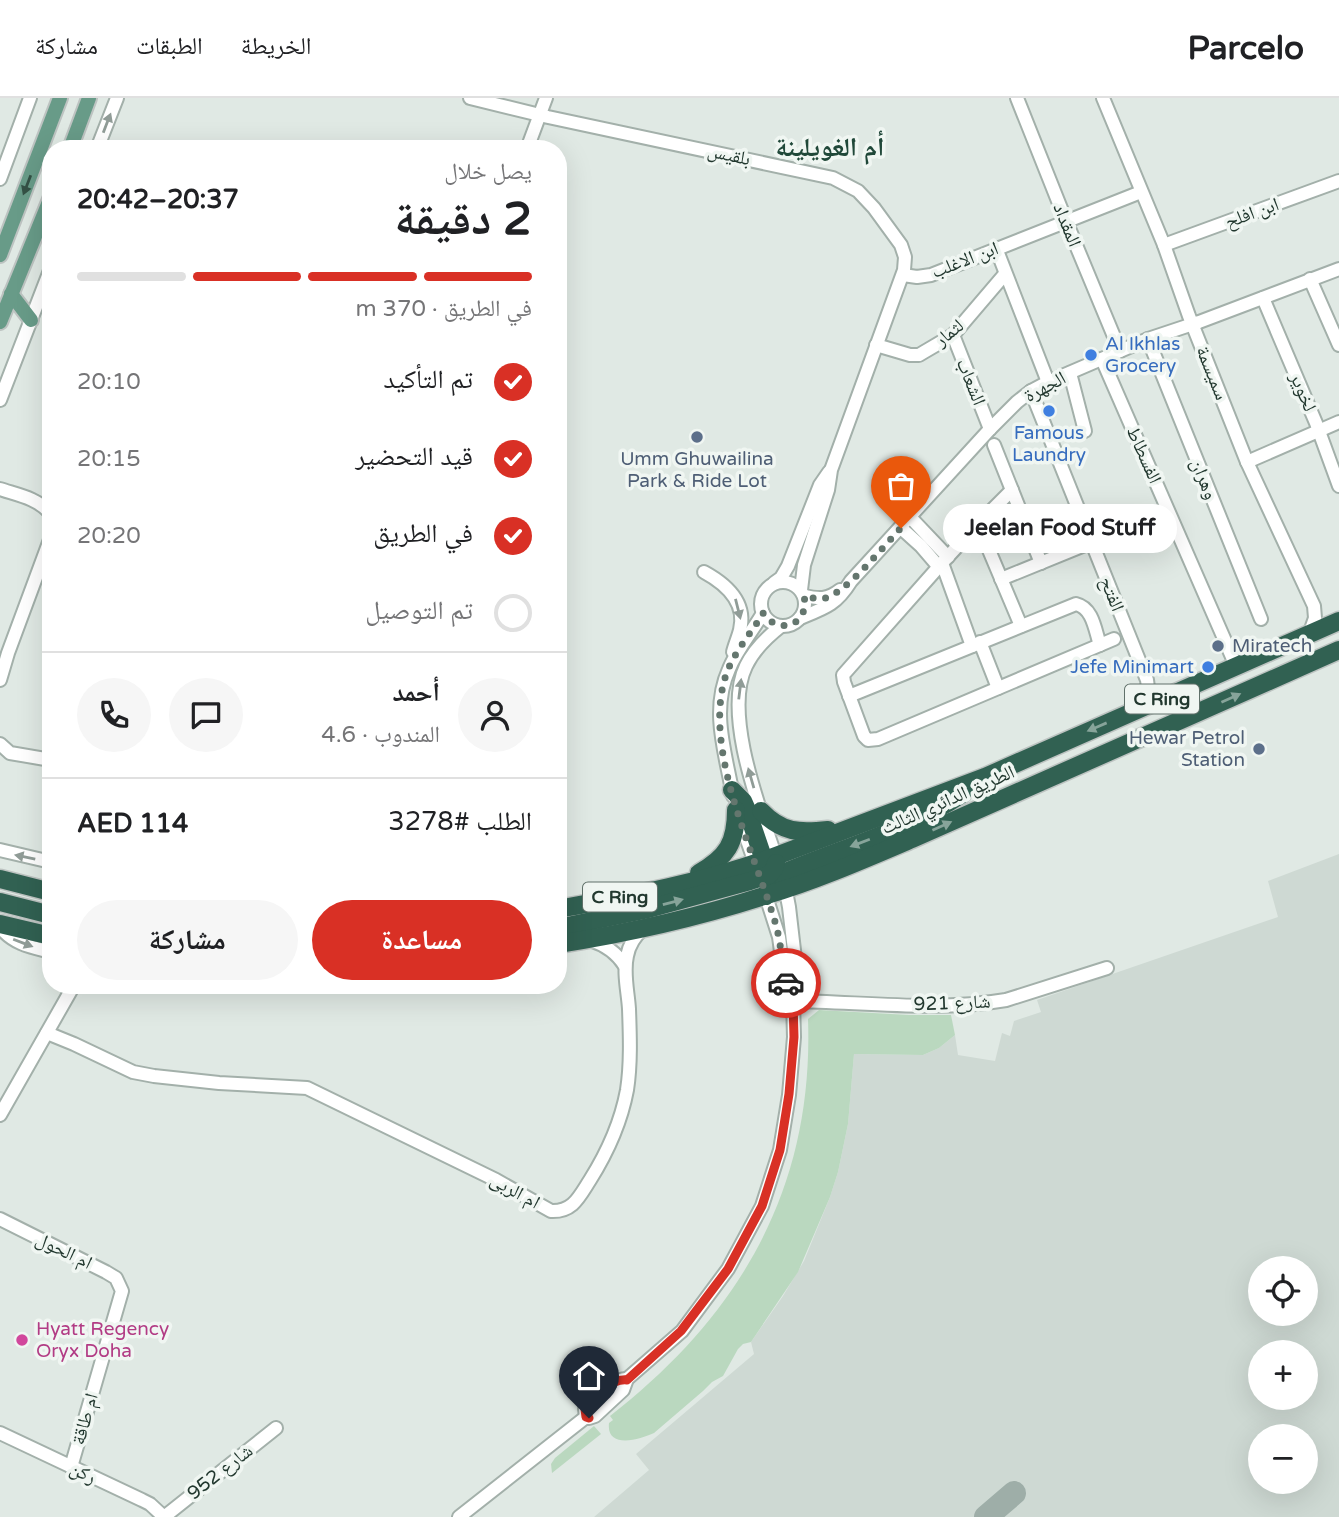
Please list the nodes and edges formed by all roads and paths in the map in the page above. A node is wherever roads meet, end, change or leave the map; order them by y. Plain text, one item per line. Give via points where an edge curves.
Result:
1 (30, 98) edge
2 (60, 98) edge
3 (117, 98) edge
4 (470, 98) edge
5 (546, 98) edge
6 (1017, 98) edge
7 (1104, 98) edge
8 (90, 100) edge
9 (540, 114) junction
10 (44, 140) edge
11 (74, 140) edge
12 (101, 140) edge
13 (530, 140) edge
14 (42, 145) edge
15 (0, 179) edge
16 (1339, 181) edge
17 (1141, 192) junction
18 (42, 219) edge
19 (1066, 221) junction
20 (1164, 245) junction
21 (996, 248) junction
22 (0, 255) edge
23 (1339, 268) edge
24 (1006, 274) junction
25 (902, 275) junction
26 (1310, 279) junction
27 (42, 291) edge
28 (11, 294) junction
29 (1263, 298) junction
30 (31, 320) junction
31 (0, 322) edge
32 (1192, 325) junction
33 (953, 335) junction
34 (1148, 339) junction
35 (876, 345) junction
36 (1339, 345) edge
37 (1120, 351) junction
38 (1102, 359) junction
39 (1070, 373) junction
40 (1048, 382) junction
41 (1031, 391) junction
42 (0, 400) edge
43 (1339, 422) edge
44 (990, 429) junction
45 (1085, 431) dead end
46 (1320, 432) junction
47 (994, 445) dead end
48 (1247, 462) junction
49 (831, 470) junction
50 (0, 481) edge
51 (1339, 486) edge
52 (0, 489) edge
53 (1012, 490) junction
54 (42, 497) edge
55 (42, 506) edge
56 (910, 517) junction
57 (978, 524) junction
58 (901, 528) junction
59 (1092, 542) junction
60 (42, 561) edge
61 (943, 562) junction
62 (1041, 563) junction
63 (704, 572) dead end
64 (1001, 579) junction
65 (851, 582) junction
66 (774, 583) junction
67 (802, 593) junction
68 (1314, 606) junction
69 (763, 613) junction
70 (800, 618) junction
71 (1339, 619) edge
72 (1261, 620) dead end
73 (781, 626) junction
74 (1021, 626) junction
75 (1309, 635) junction
76 (1114, 639) dead end
77 (976, 644) junction
78 (1100, 645) junction
79 (1339, 650) edge
80 (733, 661) junction
81 (1236, 666) junction
82 (0, 680) edge
83 (1147, 680) junction
84 (998, 688) junction
85 (1177, 692) junction
86 (849, 696) junction
87 (1138, 710) junction
88 (0, 744) edge
89 (42, 758) edge
90 (985, 777) junction
91 (732, 790) junction
92 (736, 810) junction
93 (761, 811) junction
94 (849, 828) junction
95 (0, 850) edge
96 (42, 860) edge
97 (770, 875) junction
98 (0, 879) edge
99 (681, 884) junction
100 (42, 890) edge
101 (0, 902) edge
102 (567, 907) edge
103 (42, 913) edge
104 (0, 925) edge
105 (567, 926) edge
106 (644, 928) junction
107 (42, 934) edge
108 (588, 940) junction
109 (567, 943) edge
110 (42, 949) edge
111 (625, 967) junction
112 (1107, 968) dead end
113 (70, 994) edge
114 (793, 1001) junction
115 (47, 1033) junction
116 (5, 1094) edge
117 (0, 1115) edge
118 (0, 1219) edge
119 (122, 1291) joint
120 (276, 1428) dead end
121 (0, 1433) edge
122 (71, 1467) junction
123 (164, 1517) edge
124 (459, 1517) edge

1 - 15 street
2 -> 10 main road
12 -> 3 street
4 - 9 street, بلقيس
5 - 9 street
6 - 19 street, المقداد
7 - 17 street, سميسمة
8 - 11 main road
9 - 13 street
9 - 25 street, بلقيس via 842,181 865,197 901,245
14 -> 22 main road
16 - 20 street, ابن افلح
17 - 19 street, ابن الاغلب
17 - 20 street, سميسمة
18 - 28 main road
19 - 21 street, ابن الاغلب
19 - 37 street, المقداد
20 - 32 street, سميسمة
21 - 24 street
21 - 25 street, ابن الاغلب via 931,275
23 - 26 street, الجهرة
24 - 33 street, لثمار
24 - 40 street
25 - 35 street, ابن الاغلب
26 - 29 street, الجهرة
26 - 36 street
27 - 30 street
28 - 30 main road
28 - 31 main road
29 - 32 street, الجهرة
29 - 46 street, لخوير
30 - 42 street
32 - 34 street, الجهرة
32 - 48 street, سميسمة
33 - 35 street, لثمار via 919,355
33 - 44 street, الشعاب
34 - 37 street, الجهرة
34 - 72 street, وهران
35 - 49 street, ابن الاغلب
37 - 38 street, الجهرة
38 - 39 street, الجهرة
38 - 81 street, الفسطاط
39 - 40 street, الجهرة
39 - 45 street
40 - 41 street, الجهرة
41 - 44 street, الجهرة
41 - 59 street, الفتح
43 - 46 street
44 - 56 street, الجهرة
46 - 48 street
46 - 51 street, لخوير
47 - 53 street
48 - 68 street, سميسمة
49 - 66 street, ابن الاغلب via 820,485 788,566
49 - 67 street, ابن الاغلب via 804,565
50 - 54 street
52 - 55 street
53 - 57 street
53 - 62 street
56 - 58 street, الجهرة
56 - 61 street
57 - 61 street
57 - 64 street
58 - 61 street
58 - 65 street, الجهرة
59 - 62 street
59 - 83 street, الفتح
60 - 82 street
61 - 77 street
61 - 86 street via 845,672
62 - 64 street
63 -> 80 street via 728,588 739,608 741,623
64 - 74 street
65 - 67 street, الجهرة via 823,599
65 - 70 street, الجهرة via 834,603
66 - 67 street via 786,581
66 - 69 street via 761,597
67 - 70 street via 805,608
68 - 71 street
68 - 75 street
69 - 73 street
69 - 80 street
70 - 73 street
71 - 75 highway, الطريق الدائري الثالث / C Ring
93 -> 73 street via 743,744 739,689 751,656
74 - 77 street
74 - 78 street via 1080,605 1088,610
75 - 81 highway, الطريق الدائري الثالث / C Ring
76 - 78 street
77 - 84 street
77 - 86 street
78 - 84 street
97 -> 79 highway, الطريق الدائري الثالث / C Ring via 856,863
80 - 91 street via 720,708
81 - 85 highway, الطريق الدائري الثالث / C Ring
83 - 85 street
83 - 87 street via 1147,696
84 - 86 street via 872,740 860,730
85 - 87 highway, الطريق الدائري الثالث / C Ring
87 -> 90 highway, الطريق الدائري الثالث / C Ring
88 - 89 street via 10,753
90 - 94 highway, الطريق الدائري الثالث / C Ring
90 -> 97 highway via 904,826
91 - 92 street
91 - 97 highway via 743,801
92 - 97 street
92 - 99 highway via 734,835 725,853
93 - 94 highway via 793,831
93 - 97 street
94 - 97 highway, الطريق الدائري الثالث / C Ring
96 -> 95 street
97 - 99 highway, الطريق الدائري الثالث / C Ring
105 -> 97 highway via 644,911
97 - 106 highway, الطريق الدائري الثالث / C Ring
97 - 114 street via 785,981
97 - 114 street via 797,976
98 - 100 highway
99 - 102 highway, الطريق الدائري الثالث / C Ring
101 - 103 highway
104 - 107 highway
104 -> 110 street via 16,942
106 - 108 highway, الطريق الدائري الثالث / C Ring
106 - 111 street, ام الربى via 630,945
108 - 109 highway, الطريق الدائري الثالث / C Ring
108 - 111 street via 610,949
111 - 115 street, ام الربى via 629,1037 621,1115 578,1199 560,1211 551,1211 307,1088 133,1072
112 - 114 street, شارع 921 via 990,1002
113 - 115 street
114 - 124 street via 794,1037 780,1150 762,1206 728,1269 681,1331 595,1416 586,1417
115 - 116 street
116 - 117 street
118 - 119 street, ام الحول via 106,1272 116,1278
119 - 122 street, ام طاقة
120 - 123 street, شارع 952
121 - 122 street, ركن
122 - 123 street, ركن via 142,1500

